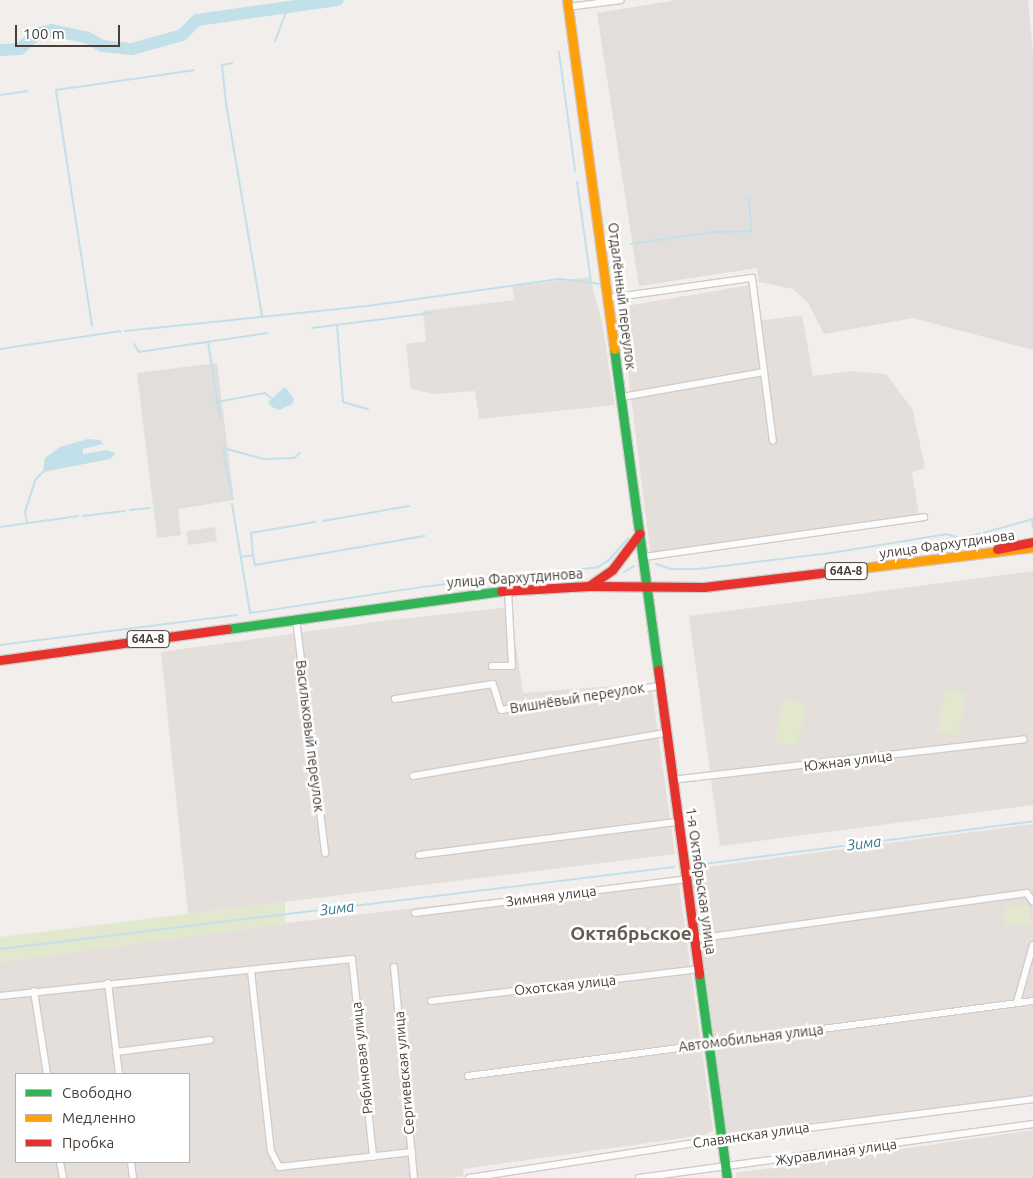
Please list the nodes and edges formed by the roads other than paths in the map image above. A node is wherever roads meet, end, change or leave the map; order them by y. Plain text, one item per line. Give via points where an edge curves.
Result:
1 (621, 0) edge
2 (568, 4) edge
3 (609, 298) junction
4 (764, 372) junction
5 (622, 397) junction
6 (773, 441) dead end
7 (924, 517) dead end
8 (640, 533) junction
9 (1033, 542) edge
10 (1033, 546) edge
11 (988, 552) junction
12 (644, 557) junction
13 (589, 586) junction
14 (648, 589) junction
15 (508, 590) junction
16 (296, 618) junction
17 (0, 660) edge
18 (492, 666) dead end
19 (659, 686) junction
20 (395, 698) dead end
21 (665, 733) junction
22 (1024, 740) dead end
23 (413, 776) dead end
24 (672, 780) junction
25 (678, 822) junction
26 (325, 853) dead end
27 (418, 855) dead end
28 (687, 879) junction
29 (1033, 902) edge
30 (415, 913) dead end
31 (695, 939) junction
32 (1033, 945) edge
33 (394, 967) dead end
34 (700, 969) junction
35 (251, 971) junction
36 (108, 983) junction
37 (34, 991) junction
38 (0, 996) edge
39 (1033, 1000) edge
40 (431, 1001) dead end
41 (1017, 1002) junction
42 (210, 1040) dead end
43 (710, 1045) junction
44 (116, 1052) junction
45 (47, 1073) edge
46 (119, 1073) edge
47 (468, 1076) dead end
48 (1033, 1099) edge
49 (1033, 1124) edge
50 (722, 1139) junction
51 (412, 1152) junction
52 (373, 1157) junction
53 (60, 1163) edge
54 (130, 1163) edge
55 (726, 1168) junction
56 (63, 1178) edge
57 (133, 1178) edge
58 (414, 1178) edge
59 (470, 1178) edge
60 (640, 1178) edge
61 (727, 1178) edge

1 - 2 street
2 - 3 main road, Отдалённый переулок
3 - 4 street via 752,278
3 - 5 main road, Отдалённый переулок
4 - 5 street
4 - 6 street
5 - 8 main road, Отдалённый переулок
7 - 12 street
8 - 12 main road, Отдалённый переулок
8 - 13 main road via 612,570
9 - 11 main road via 1009,544
10 - 11 main road, улица Фархутдинова / 64А-8
11 - 14 main road, улица Фархутдинова / 64А-8 via 763,582
12 - 14 main road, Отдалённый переулок
13 - 14 main road, улица Фархутдинова / 64А-8
13 - 15 main road, улица Фархутдинова / 64А-8
14 - 19 main road, 1-я Октябрьская улица
15 - 16 main road, улица Фархутдинова / 64А-8
15 - 18 street via 512,666
16 - 17 main road, улица Фархутдинова / 64А-8
16 - 26 street, Васильковый переулок
19 - 20 street, Вишнёвый переулок via 501,710 493,684
19 - 21 main road, 1-я Октябрьская улица
21 - 23 street
21 - 24 main road, 1-я Октябрьская улица
22 - 24 street, Южная улица
24 - 25 main road, 1-я Октябрьская улица
25 - 27 street
25 - 28 main road, 1-я Октябрьская улица
28 - 30 street, Зимняя улица
28 - 31 main road, 1-я Октябрьская улица
29 - 31 street via 1027,893
31 - 34 main road, 1-я Октябрьская улица
32 - 41 street
33 - 51 street, Сергиевская улица
34 - 40 street, Охотская улица
34 - 43 main road, 1-я Октябрьская улица
35 - 36 street
35 - 52 street via 271,1151 279,1168
35 - 52 street, Рябиновая улица via 352,958
36 - 37 street
36 - 44 street
37 - 38 street
37 - 45 street
39 - 41 street, Автомобильная улица
41 - 43 street, Автомобильная улица via 936,1016
42 - 44 street
43 - 47 street, Автомобильная улица via 639,1051
43 - 50 main road, 1-я Октябрьская улица
44 - 46 street
48 - 50 street, Славянская улица
49 - 55 street, Журавлиная улица
50 - 55 main road, 1-я Октябрьская улица
50 - 59 street, Славянская улица
51 - 52 street
51 - 58 street, Сергиевская улица
53 - 56 street
54 - 57 street
55 - 60 street, Журавлиная улица
55 - 61 main road, 1-я Октябрьская улица

